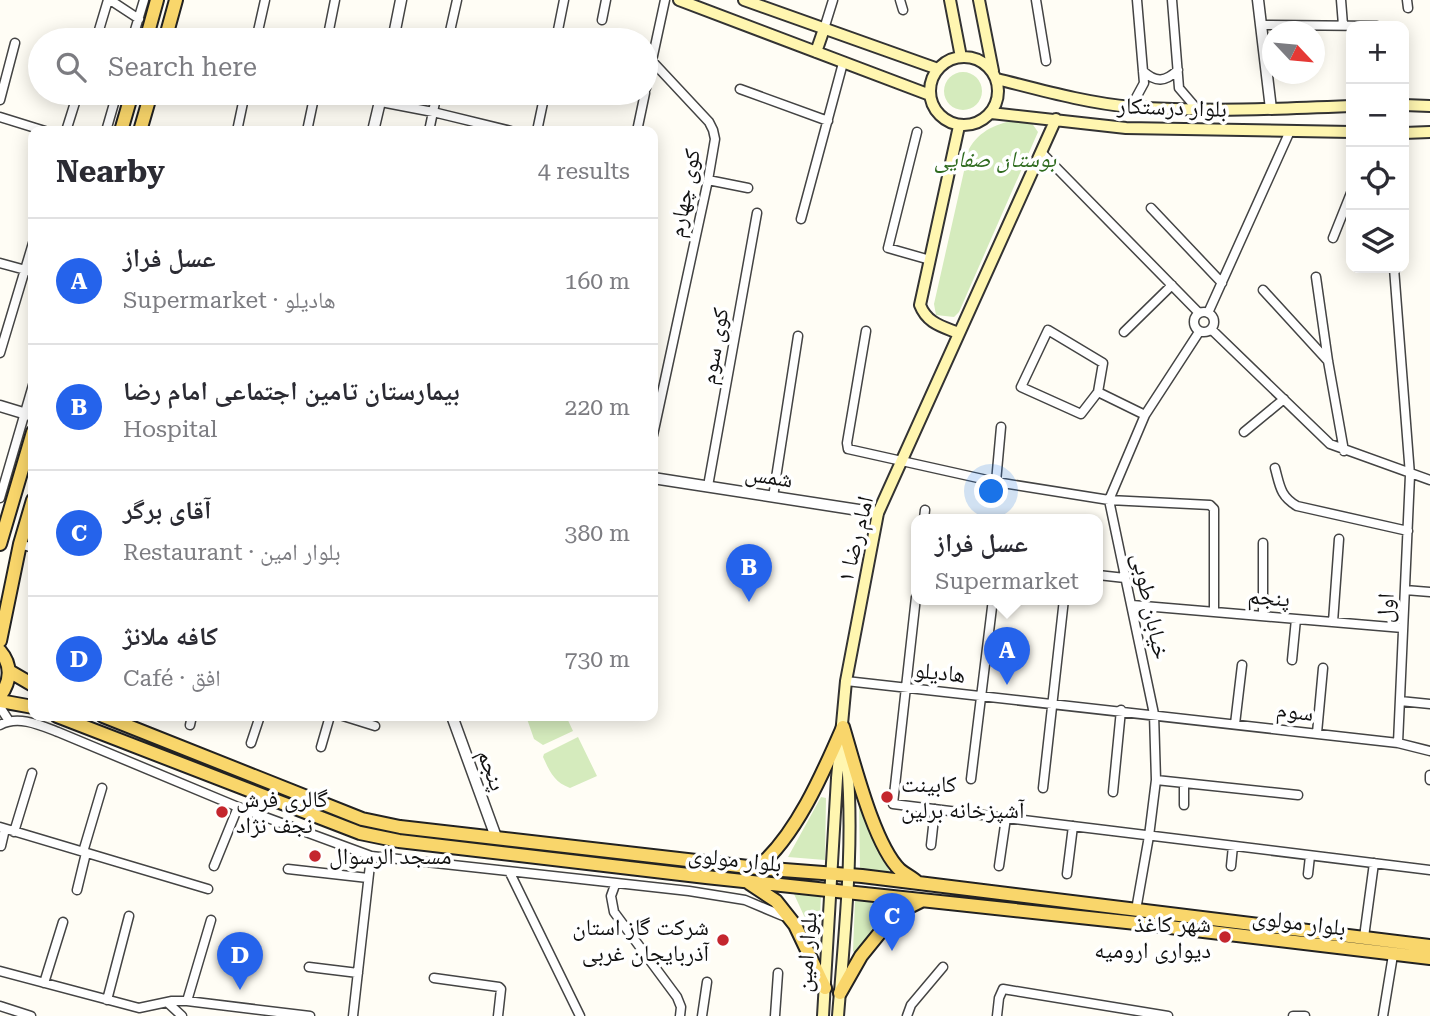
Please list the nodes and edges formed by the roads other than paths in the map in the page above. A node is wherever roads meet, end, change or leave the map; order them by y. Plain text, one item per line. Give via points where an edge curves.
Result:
1 (109, 0) edge
2 (144, 0) edge
3 (157, 0) edge
4 (176, 0) edge
5 (265, 0) edge
6 (335, 0) edge
7 (390, 0) edge
8 (457, 0) edge
9 (565, 0) edge
10 (606, 0) edge
11 (665, 0) edge
12 (679, 0) edge
13 (744, 0) edge
14 (832, 0) edge
15 (900, 0) edge
16 (950, 0) edge
17 (979, 0) edge
18 (1036, 0) edge
19 (1137, 0) edge
20 (1172, 0) edge
21 (1258, 0) edge
22 (1341, 0) edge
23 (401, 1) edge
24 (903, 10) dead end
25 (139, 19) junction
26 (602, 20) dead end
27 (1261, 25) junction
28 (1343, 25) junction
29 (1346, 25) edge
30 (100, 28) edge
31 (136, 28) edge
32 (149, 28) edge
33 (168, 28) edge
34 (259, 28) edge
35 (329, 28) edge
36 (395, 28) edge
37 (451, 28) edge
38 (559, 28) edge
39 (824, 29) junction
40 (658, 33) edge
41 (15, 43) dead end
42 (816, 52) junction
43 (961, 57) junction
44 (1046, 61) dead end
45 (843, 63) junction
46 (658, 68) edge
47 (938, 69) junction
48 (1178, 70) junction
49 (1143, 71) junction
50 (995, 75) junction
51 (740, 89) dead end
52 (930, 95) junction
53 (1430, 99) edge
54 (0, 100) edge
55 (1416, 104) junction
56 (74, 105) edge
57 (114, 105) edge
58 (129, 105) edge
59 (148, 105) edge
60 (242, 105) edge
61 (312, 105) edge
62 (379, 105) edge
63 (409, 105) edge
64 (434, 105) edge
65 (542, 105) edge
66 (642, 105) edge
67 (1409, 105) edge
68 (1346, 106) edge
69 (1430, 106) edge
70 (1131, 107) junction
71 (1197, 109) junction
72 (1271, 109) junction
73 (433, 112) junction
74 (991, 113) junction
75 (0, 117) edge
76 (1056, 119) junction
77 (828, 121) junction
78 (959, 125) junction
79 (30, 126) edge
80 (68, 126) edge
81 (107, 126) edge
82 (122, 126) edge
83 (141, 126) edge
84 (238, 126) edge
85 (308, 126) edge
86 (374, 126) edge
87 (430, 126) edge
88 (490, 126) edge
89 (538, 126) edge
90 (637, 126) edge
91 (1290, 131) junction
92 (917, 132) dead end
93 (1346, 132) edge
94 (1409, 133) edge
95 (1429, 134) edge
96 (1041, 152) junction
97 (708, 180) junction
98 (748, 188) dead end
99 (1346, 206) edge
100 (1152, 208) dead end
101 (757, 213) dead end
102 (801, 219) dead end
103 (1333, 238) dead end
104 (930, 260) junction
105 (0, 263) edge
106 (28, 271) edge
107 (1394, 273) edge
108 (28, 274) edge
109 (1316, 277) dead end
110 (1222, 283) junction
111 (1172, 285) junction
112 (1263, 290) dead end
113 (1203, 313) junction
114 (1212, 330) junction
115 (866, 331) dead end
116 (1124, 332) dead end
117 (1199, 332) junction
118 (958, 333) junction
119 (798, 336) dead end
120 (0, 352) edge
121 (1328, 361) junction
122 (1098, 392) junction
123 (1284, 398) junction
124 (0, 406) edge
125 (658, 412) edge
126 (28, 415) edge
127 (1145, 415) junction
128 (28, 418) edge
129 (1001, 427) dead end
130 (1244, 432) dead end
131 (28, 449) edge
132 (1344, 451) junction
133 (901, 460) junction
134 (1275, 468) dead end
135 (1410, 475) junction
136 (658, 479) edge
137 (1430, 480) edge
138 (996, 482) junction
139 (708, 486) junction
140 (773, 497) junction
141 (0, 498) edge
142 (1109, 500) junction
143 (878, 513) junction
144 (28, 517) edge
145 (1408, 531) junction
146 (1339, 539) dead end
147 (1263, 542) dead end
148 (0, 544) edge
149 (20, 544) junction
150 (28, 546) edge
151 (1103, 576) edge
152 (1125, 579) junction
153 (1405, 590) junction
154 (1430, 592) edge
155 (5, 593) edge
156 (915, 605) edge
157 (992, 605) edge
158 (1063, 605) edge
159 (1132, 605) junction
160 (1214, 612) junction
161 (1263, 616) junction
162 (1296, 619) junction
163 (1333, 622) junction
164 (1403, 628) junction
165 (0, 641) edge
166 (0, 651) edge
167 (1292, 660) dead end
168 (1242, 665) dead end
169 (1323, 668) dead end
170 (9, 671) junction
171 (846, 681) junction
172 (28, 682) edge
173 (907, 688) junction
174 (981, 696) junction
175 (0, 698) edge
176 (1400, 701) junction
177 (1051, 703) junction
178 (1430, 704) edge
179 (28, 706) edge
180 (0, 707) edge
181 (1121, 710) junction
182 (1154, 714) junction
183 (9, 721) junction
184 (70, 721) edge
185 (128, 721) edge
186 (191, 721) edge
187 (258, 721) edge
188 (329, 721) edge
189 (359, 721) edge
190 (454, 721) edge
191 (1235, 724) junction
192 (0, 725) edge
193 (190, 725) dead end
194 (375, 726) dead end
195 (843, 727) junction
196 (1317, 733) junction
197 (251, 743) dead end
198 (1398, 743) junction
199 (321, 747) dead end
200 (1430, 751) edge
201 (32, 773) dead end
202 (971, 779) dead end
203 (1156, 780) junction
204 (1184, 783) junction
205 (102, 788) dead end
206 (1043, 788) dead end
207 (1113, 792) dead end
208 (1298, 794) dead end
209 (1184, 804) dead end
210 (238, 807) junction
211 (935, 809) junction
212 (1006, 818) junction
213 (1073, 826) junction
214 (400, 827) junction
215 (2, 828) edge
216 (14, 832) junction
217 (1149, 836) junction
218 (496, 837) junction
219 (399, 841) junction
220 (931, 845) dead end
221 (1, 846) edge
222 (1233, 846) junction
223 (85, 853) junction
224 (371, 856) junction
225 (1310, 856) junction
226 (1374, 863) junction
227 (214, 866) dead end
228 (999, 866) dead end
229 (1231, 866) dead end
230 (757, 868) junction
231 (288, 869) dead end
232 (1430, 870) edge
233 (510, 873) junction
234 (831, 873) junction
235 (1067, 874) dead end
236 (1308, 874) dead end
237 (848, 875) junction
238 (706, 877) junction
239 (368, 878) junction
240 (746, 881) junction
241 (615, 885) junction
242 (921, 885) junction
243 (208, 889) dead end
244 (77, 890) dead end
245 (831, 890) junction
246 (689, 891) junction
247 (848, 892) junction
248 (922, 901) junction
249 (1136, 910) junction
250 (129, 916) dead end
251 (211, 920) dead end
252 (63, 922) dead end
253 (795, 925) junction
254 (1363, 937) junction
255 (1430, 946) edge
256 (1393, 955) junction
257 (1430, 958) edge
258 (309, 967) dead end
259 (943, 967) dead end
260 (0, 971) edge
261 (358, 973) junction
262 (778, 973) dead end
263 (433, 978) dead end
264 (707, 982) dead end
265 (44, 983) junction
266 (825, 988) junction
267 (840, 993) junction
268 (107, 1000) junction
269 (187, 1001) junction
270 (168, 1003) junction
271 (1097, 1005) junction
272 (0, 1006) edge
273 (1294, 1015) edge
274 (31, 1016) edge
275 (182, 1016) edge
276 (310, 1016) edge
277 (353, 1016) edge
278 (498, 1016) edge
279 (580, 1016) edge
280 (680, 1016) edge
281 (702, 1016) edge
282 (775, 1016) edge
283 (823, 1016) edge
284 (838, 1016) edge
285 (907, 1016) edge
286 (997, 1016) edge
287 (1096, 1016) edge
288 (1168, 1016) edge
289 (1305, 1016) edge
290 (1383, 1016) edge

1 - 25 street
1 - 30 street
2 - 25 street
3 - 32 main road
4 - 33 main road
5 - 34 street
6 - 35 street
7 - 23 street
8 - 37 street
9 - 38 street
10 - 26 street
11 - 40 street
12 - 42 main road
13 - 39 main road
14 - 39 street
15 - 24 street
16 - 43 main road
17 - 50 main road
18 - 44 street
19 - 49 street
20 - 48 street
21 - 27 street
22 - 28 street
23 - 36 street
25 - 31 street
27 - 28 street
27 - 72 street
28 - 29 street
39 - 42 main road
39 - 47 main road
41 - 54 street
42 - 45 main road
43 - 47 main road
43 - 50 main road via 979,60
45 - 52 main road
45 - 77 street
46 - 97 street, کوی چهارم via 713,130
47 - 52 main road
48 - 49 street via 1160,81
48 - 71 street via 1179,88
49 - 70 street via 1144,83
50 - 70 main road, بلوار درستکار via 1065,97
50 - 74 main road via 999,97
51 - 77 street
52 - 78 main road via 943,118
53 - 55 main road
55 - 67 main road
55 - 69 main road
56 - 80 street
57 - 81 street
58 - 82 main road
59 - 83 main road
60 - 84 street
61 - 85 street
62 - 86 street
63 - 73 street
64 - 73 street
65 - 89 street
66 - 90 street
68 - 72 main road, بلوار درستکار
70 - 71 main road, بلوار درستکار
71 - 72 main road, بلوار درستکار
73 - 87 street
73 - 88 street
74 - 76 main road, بلوار درستکار
74 - 78 main road via 977,124
75 - 79 street
76 - 91 main road, بلوار درستکار via 1126,128
76 - 96 main road, امام رضا ۱
77 - 102 street
78 - 104 main road
91 - 93 main road, بلوار درستکار
91 - 110 street
92 - 104 street via 888,248
94 - 95 main road
96 - 111 street
96 - 118 main road, امام رضا ۱
97 - 98 street
97 - 125 street, کوی چهارم
99 - 103 street
100 - 110 street
101 - 139 street, کوی سوم
104 - 118 main road via 920,305 923,314
105 - 106 street
107 - 135 street, اول
108 - 120 street
109 - 121 street
110 - 113 street
111 - 113 street
111 - 116 street
112 - 121 street
113 - 114 street via 1214,320
113 - 117 street via 1193,323
114 - 117 street
114 - 123 street
115 - 133 street via 848,449
117 - 127 street
118 - 133 main road, امام رضا ۱
119 - 140 street
121 - 132 street
122 - 122 street via 1103,363 1048,330 1021,387 1081,414
122 - 127 street
123 - 130 street
123 - 132 street via 1330,444
124 - 126 street
127 - 142 street
128 - 141 street
129 - 138 street
131 - 148 main road
132 - 135 street
133 - 138 street
133 - 143 main road, امام رضا ۱
134 - 145 street via 1282,492 1297,506
135 - 137 street
135 - 145 street, اول
136 - 139 street, شمس
138 - 142 street
139 - 140 street, شمس
140 - 143 street, شمس
142 - 152 street, خیابان طوبی
142 - 160 street via 1200,503 1214,509
143 - 171 main road, امام رضا ۱
144 - 149 main road
145 - 153 street, اول
146 - 163 street
147 - 161 street
149 - 150 street
149 - 155 main road
151 - 152 street
152 - 159 street, خیابان طوبی
153 - 154 street
153 - 164 street, اول
155 - 165 main road
156 - 173 street
157 - 174 street
158 - 177 street
159 - 160 street, پنجم
159 - 182 street, خیابان طوبی
160 - 161 street, پنجم
161 - 162 street, پنجم
162 - 163 street, پنجم
162 - 167 street
163 - 164 street, پنجم
164 - 176 street, اول
166 - 170 main road
168 - 191 street
169 - 196 street
170 - 172 main road
170 - 175 main road
171 - 173 street, هادیلو
171 - 195 main road, امام رضا ۱
173 - 174 street, هادیلو
173 - 211 street via 893,804
174 - 177 street, هادیلو
174 - 202 street
175 - 179 main road
176 - 178 street
176 - 198 street, اول
177 - 181 street, هادیلو
177 - 206 street
180 - 183 street
181 - 182 street, هادیلو
181 - 207 street
182 - 191 street, سوم
182 - 203 street, خیابان طوبی
183 - 192 street
183 - 210 street via 31,722 58,732
184 - 219 main road, بلوار مولوی via 360,833
185 - 214 main road, بلوار مولوی via 362,819
186 - 193 street
187 - 197 street
188 - 199 street
189 - 194 street
190 - 218 street, پنجم
191 - 196 street, سوم
195 - 230 main road via 783,843
195 - 234 main road, امام رضا ۱
195 - 237 main road, امام رضا ۱
195 - 242 main road via 884,846 899,869
196 - 198 street, سوم
198 - 200 street, سوم
201 - 216 street
203 - 204 street
203 - 217 street, خیابان طوبی
204 - 208 street
204 - 209 street
205 - 223 street
210 - 224 street
210 - 227 street
211 - 212 street
211 - 220 street
212 - 213 street
212 - 228 street
213 - 217 street
213 - 235 street
214 - 218 main road, بلوار مولوی
214 - 219 main road
215 - 216 street
215 - 221 street
216 - 223 street
217 - 222 street
217 - 249 street, خیابان طوبی
218 - 230 main road, بلوار مولوی
219 - 238 main road, بلوار مولوی
222 - 225 street
222 - 229 street
223 - 243 street
223 - 244 street
224 - 233 street
224 - 239 street
225 - 226 street
225 - 236 street
226 - 232 street
226 - 254 street
230 - 234 main road, بلوار مولوی
231 - 239 street
233 - 241 street
233 - 279 street
234 - 237 main road, بلوار مولوی
234 - 245 main road, امام رضا ۱
237 - 242 main road, بلوار مولوی
237 - 247 main road, امام رضا ۱
238 - 240 main road, بلوار مولوی
238 - 246 street
239 - 261 street
240 - 245 main road, بلوار مولوی
240 - 253 main road via 776,901
241 - 246 street
241 - 280 street via 611,896 614,912 677,998
242 - 249 main road, بلوار مولوی
245 - 247 main road, بلوار مولوی
245 - 266 main road, بلوار امین
246 - 253 street via 745,900 778,912
247 - 248 main road, بلوار مولوی
247 - 267 main road, بلوار امین
248 - 256 main road, بلوار مولوی
248 - 267 main road via 895,914 861,956
249 - 254 main road, بلوار مولوی
250 - 268 street
251 - 269 street
252 - 265 street
253 - 266 main road
254 - 255 main road, بلوار مولوی
256 - 257 main road, بلوار مولوی
256 - 290 street
258 - 261 street
259 - 285 street
260 - 265 street
261 - 277 street
262 - 282 street
263 - 278 street via 499,987
264 - 281 street
265 - 268 street
266 - 283 main road, بلوار امین
267 - 284 main road, بلوار امین
268 - 270 street via 139,1008
269 - 270 street
269 - 276 street
270 - 275 street
271 - 286 street via 1003,989
271 - 287 street
271 - 288 street
272 - 274 street
273 - 289 street

